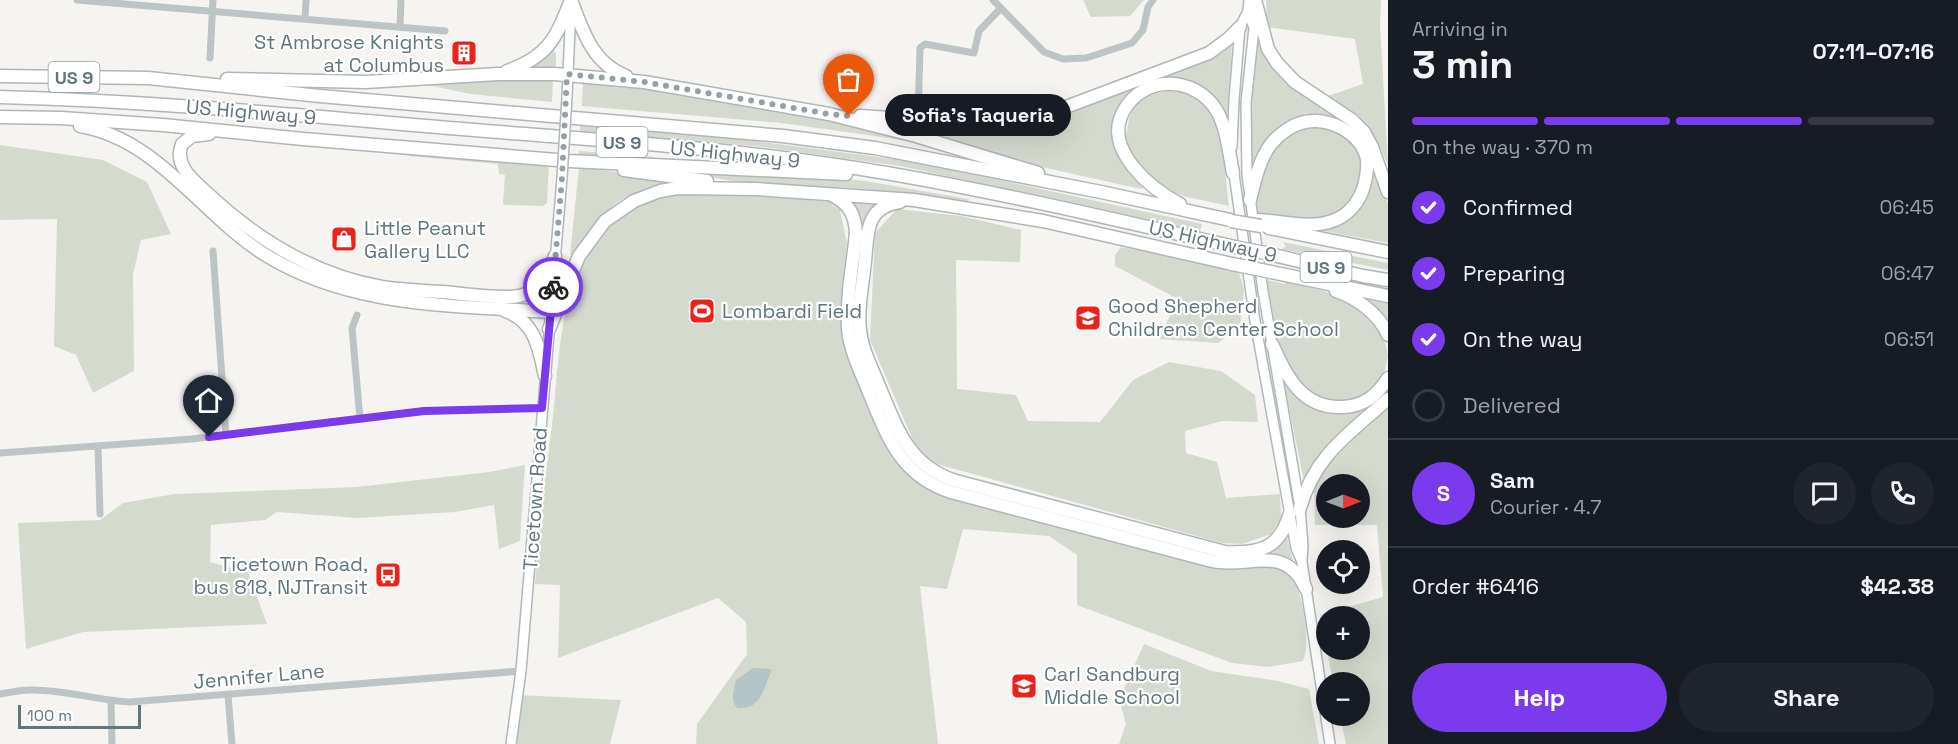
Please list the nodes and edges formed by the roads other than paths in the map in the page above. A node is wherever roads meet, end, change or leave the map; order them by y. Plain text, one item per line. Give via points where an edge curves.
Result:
1 (77, 0) edge
2 (213, 0) edge
3 (306, 0) edge
4 (401, 0) edge
5 (571, 0) edge
6 (993, 0) edge
7 (1153, 0) edge
8 (1249, 0) edge
9 (1252, 5) edge
10 (1001, 8) junction
11 (212, 11) junction
12 (305, 18) junction
13 (400, 27) junction
14 (1240, 27) junction
15 (445, 31) dead end
16 (210, 58) dead end
17 (498, 74) junction
18 (567, 74) junction
19 (0, 76) edge
20 (148, 78) junction
21 (644, 82) junction
22 (0, 97) edge
23 (829, 114) junction
24 (2, 117) edge
25 (918, 120) junction
26 (242, 132) junction
27 (569, 161) junction
28 (890, 173) junction
29 (1233, 173) junction
30 (756, 189) junction
31 (1101, 192) junction
32 (1388, 192) edge
33 (828, 193) junction
34 (914, 200) junction
35 (1250, 200) junction
36 (1197, 212) junction
37 (1261, 223) junction
38 (213, 251) dead end
39 (1388, 252) edge
40 (555, 256) junction
41 (1307, 280) junction
42 (1388, 280) edge
43 (1388, 296) edge
44 (498, 308) junction
45 (550, 312) junction
46 (357, 315) dead end
47 (549, 329) junction
48 (1388, 335) edge
49 (1272, 344) junction
50 (545, 376) junction
51 (1388, 378) edge
52 (1388, 399) edge
53 (542, 408) junction
54 (360, 419) junction
55 (226, 435) junction
56 (98, 446) junction
57 (0, 453) edge
58 (1295, 510) junction
59 (100, 514) dead end
60 (1306, 589) junction
61 (521, 671) junction
62 (0, 694) edge
63 (228, 695) junction
64 (111, 701) junction
65 (112, 744) edge
66 (232, 744) edge
67 (511, 744) edge
68 (1330, 744) edge

1 - 11 street
2 - 11 street
3 - 12 street
4 - 13 street
5 - 17 highway via 546,50 526,64
5 - 18 main road, Ticetown Road
5 - 21 highway via 597,57 617,73
6 - 10 street
7 - 10 street via 1143,30 1132,43 1086,58 1063,59 1044,52
8 - 9 main road
9 - 14 main road
9 - 32 highway via 1277,63 1295,82 1365,132
9 - 35 main road via 1254,28 1245,159
10 - 25 street via 979,31 974,53 922,45
11 - 12 street
11 - 16 street
12 - 13 street
13 - 15 street
14 - 25 highway via 1209,53 1034,119 994,125
14 - 29 main road
17 - 18 highway
17 - 20 highway via 366,82
18 - 21 highway
18 - 40 main road, Ticetown Road, bridge
19 - 20 highway, US Highway 9 / US 9
20 - 31 highway, US Highway 9 / US 9 via 783,136 875,148
21 - 23 highway
22 - 28 highway, US Highway 9 / US 9 via 194,107 611,141 771,156
23 - 25 highway
23 - 31 highway
24 - 26 highway via 163,124
24 - 44 highway via 86,127 123,140 167,170 241,238 278,262 321,282 395,300
26 - 27 highway
26 - 40 highway via 201,134 185,139 180,149 182,165 246,227 290,256 327,272 391,288 511,297 527,295 539,286
27 - 28 highway
27 - 30 highway
28 - 42 highway, US Highway 9 / US 9, bridge
29 - 36 highway via 1226,135 1217,112 1205,97 1187,86 1169,82 1133,98 1122,114 1119,132 1125,155 1140,177 1161,194
29 - 58 main road via 1255,321
30 - 33 highway
30 - 47 highway via 671,189 618,210 583,248
31 - 36 highway, US Highway 9 / US 9
33 - 34 highway
33 - 60 highway via 845,202 855,218 848,318 853,354 888,437 913,471 951,492 1212,561 1283,563 1300,574
34 - 41 highway, bridge via 1043,220
34 - 58 highway via 887,204 871,221 859,319 866,353 898,429 925,465 956,481 1226,552 1255,550 1274,543
35 - 37 highway via 1258,166 1272,144 1286,130 1305,122 1322,121 1340,127 1357,139 1367,159 1361,195 1336,220 1318,224
35 - 49 main road
36 - 37 highway, US Highway 9 / US 9, bridge via 1231,221
37 - 39 highway, US Highway 9 / US 9
38 - 55 street
40 - 45 main road, Ticetown Road
41 - 43 highway
41 - 48 highway via 1347,295 1377,318
44 - 45 highway
44 - 50 highway via 516,316 531,330
45 - 47 main road, Ticetown Road
46 - 54 street via 352,328
47 - 50 main road, Ticetown Road
49 - 51 highway via 1286,373 1315,404 1331,408 1367,402
49 - 58 main road
50 - 53 main road, Ticetown Road
52 - 58 highway via 1323,458
53 - 54 street via 424,411
53 - 61 main road, Ticetown Road
54 - 55 street
55 - 56 street
56 - 57 street
56 - 59 street
58 - 60 main road via 1304,546
60 - 68 main road
61 - 63 street, Jennifer Lane
61 - 67 main road, Ticetown Road
62 - 64 street, Jennifer Lane via 28,690
63 - 64 street, Jennifer Lane
63 - 66 street
64 - 65 street

